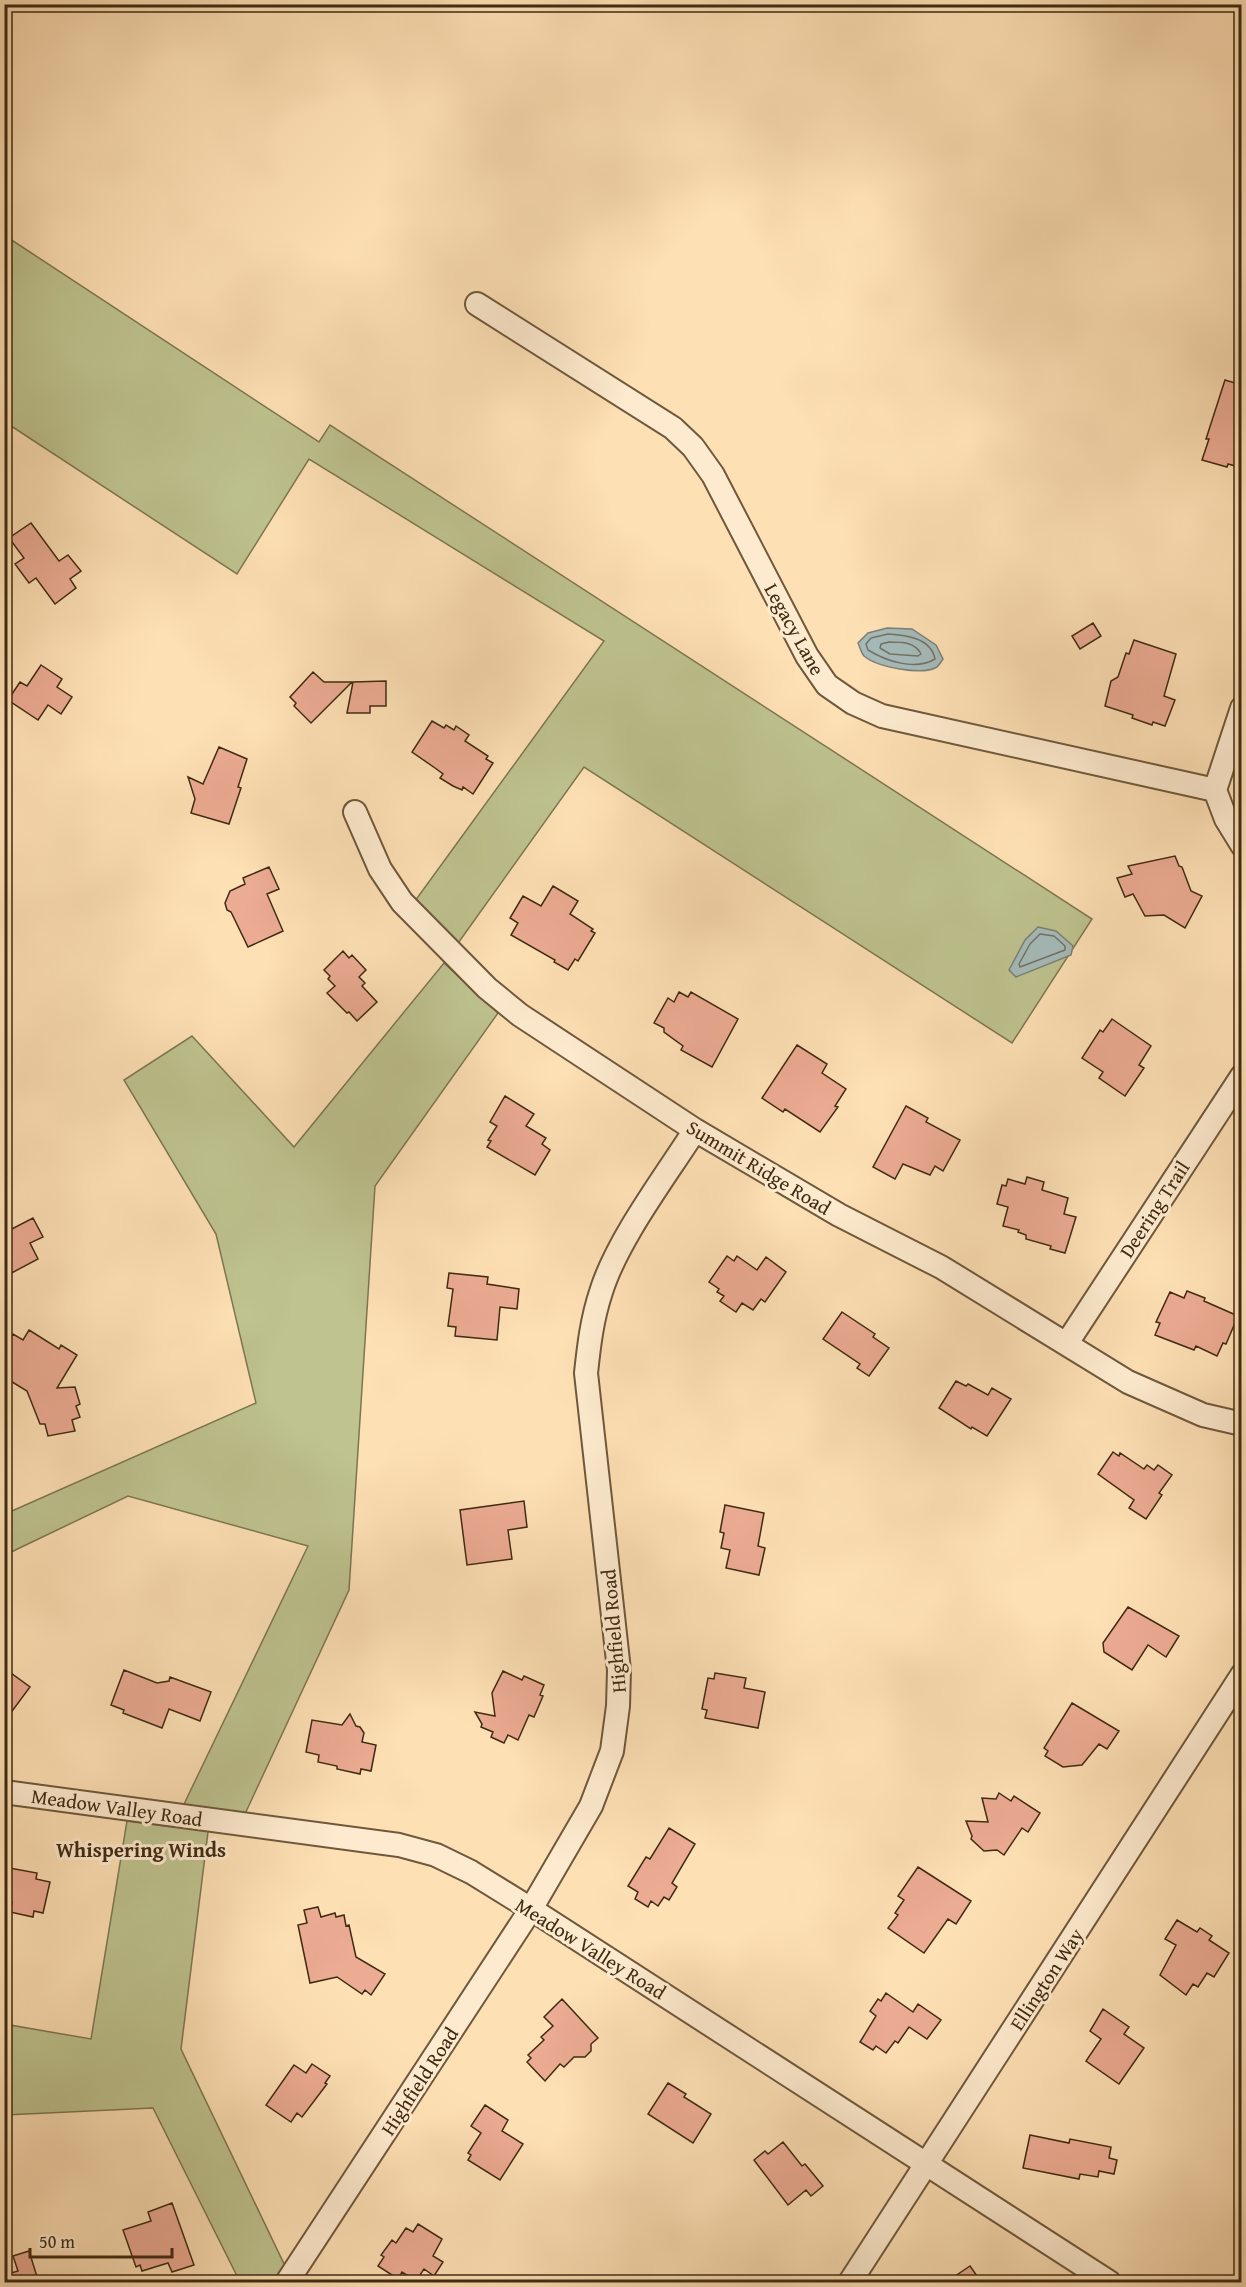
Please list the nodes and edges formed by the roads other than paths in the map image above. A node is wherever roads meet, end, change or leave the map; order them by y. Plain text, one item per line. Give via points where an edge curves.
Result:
1 (477, 304) dead end
2 (1242, 708) edge
3 (1215, 790) junction
4 (355, 812) dead end
5 (1242, 845) edge
6 (1242, 1076) edge
7 (695, 1130) junction
8 (1066, 1343) junction
9 (1242, 1424) edge
10 (1242, 1675) edge
11 (4, 1792) edge
12 (531, 1909) junction
13 (927, 2163) junction
14 (286, 2283) edge
15 (850, 2283) edge
16 (1109, 2283) edge

1 - 3 street, Legacy Lane via 673,428 693,447 712,475 807,656 827,685 853,703 882,716
2 - 3 street
3 - 5 street
4 - 7 street, Summit Ridge Road via 380,869 402,902 487,988 520,1015
6 - 8 street, Deering Trail
7 - 8 street, Summit Ridge Road via 838,1215 941,1267
7 - 12 street, Highfield Road via 616,1257 601,1290 590,1334 586,1373 619,1670 618,1706 612,1751 591,1806
8 - 9 street, Summit Ridge Road via 1128,1382 1203,1415
10 - 13 street, Ellington Way
11 - 12 street, Meadow Valley Road via 399,1845 436,1855
12 - 13 street, Meadow Valley Road
12 - 14 street, Highfield Road
13 - 15 street, Ellington Way
13 - 16 street, Meadow Valley Road

